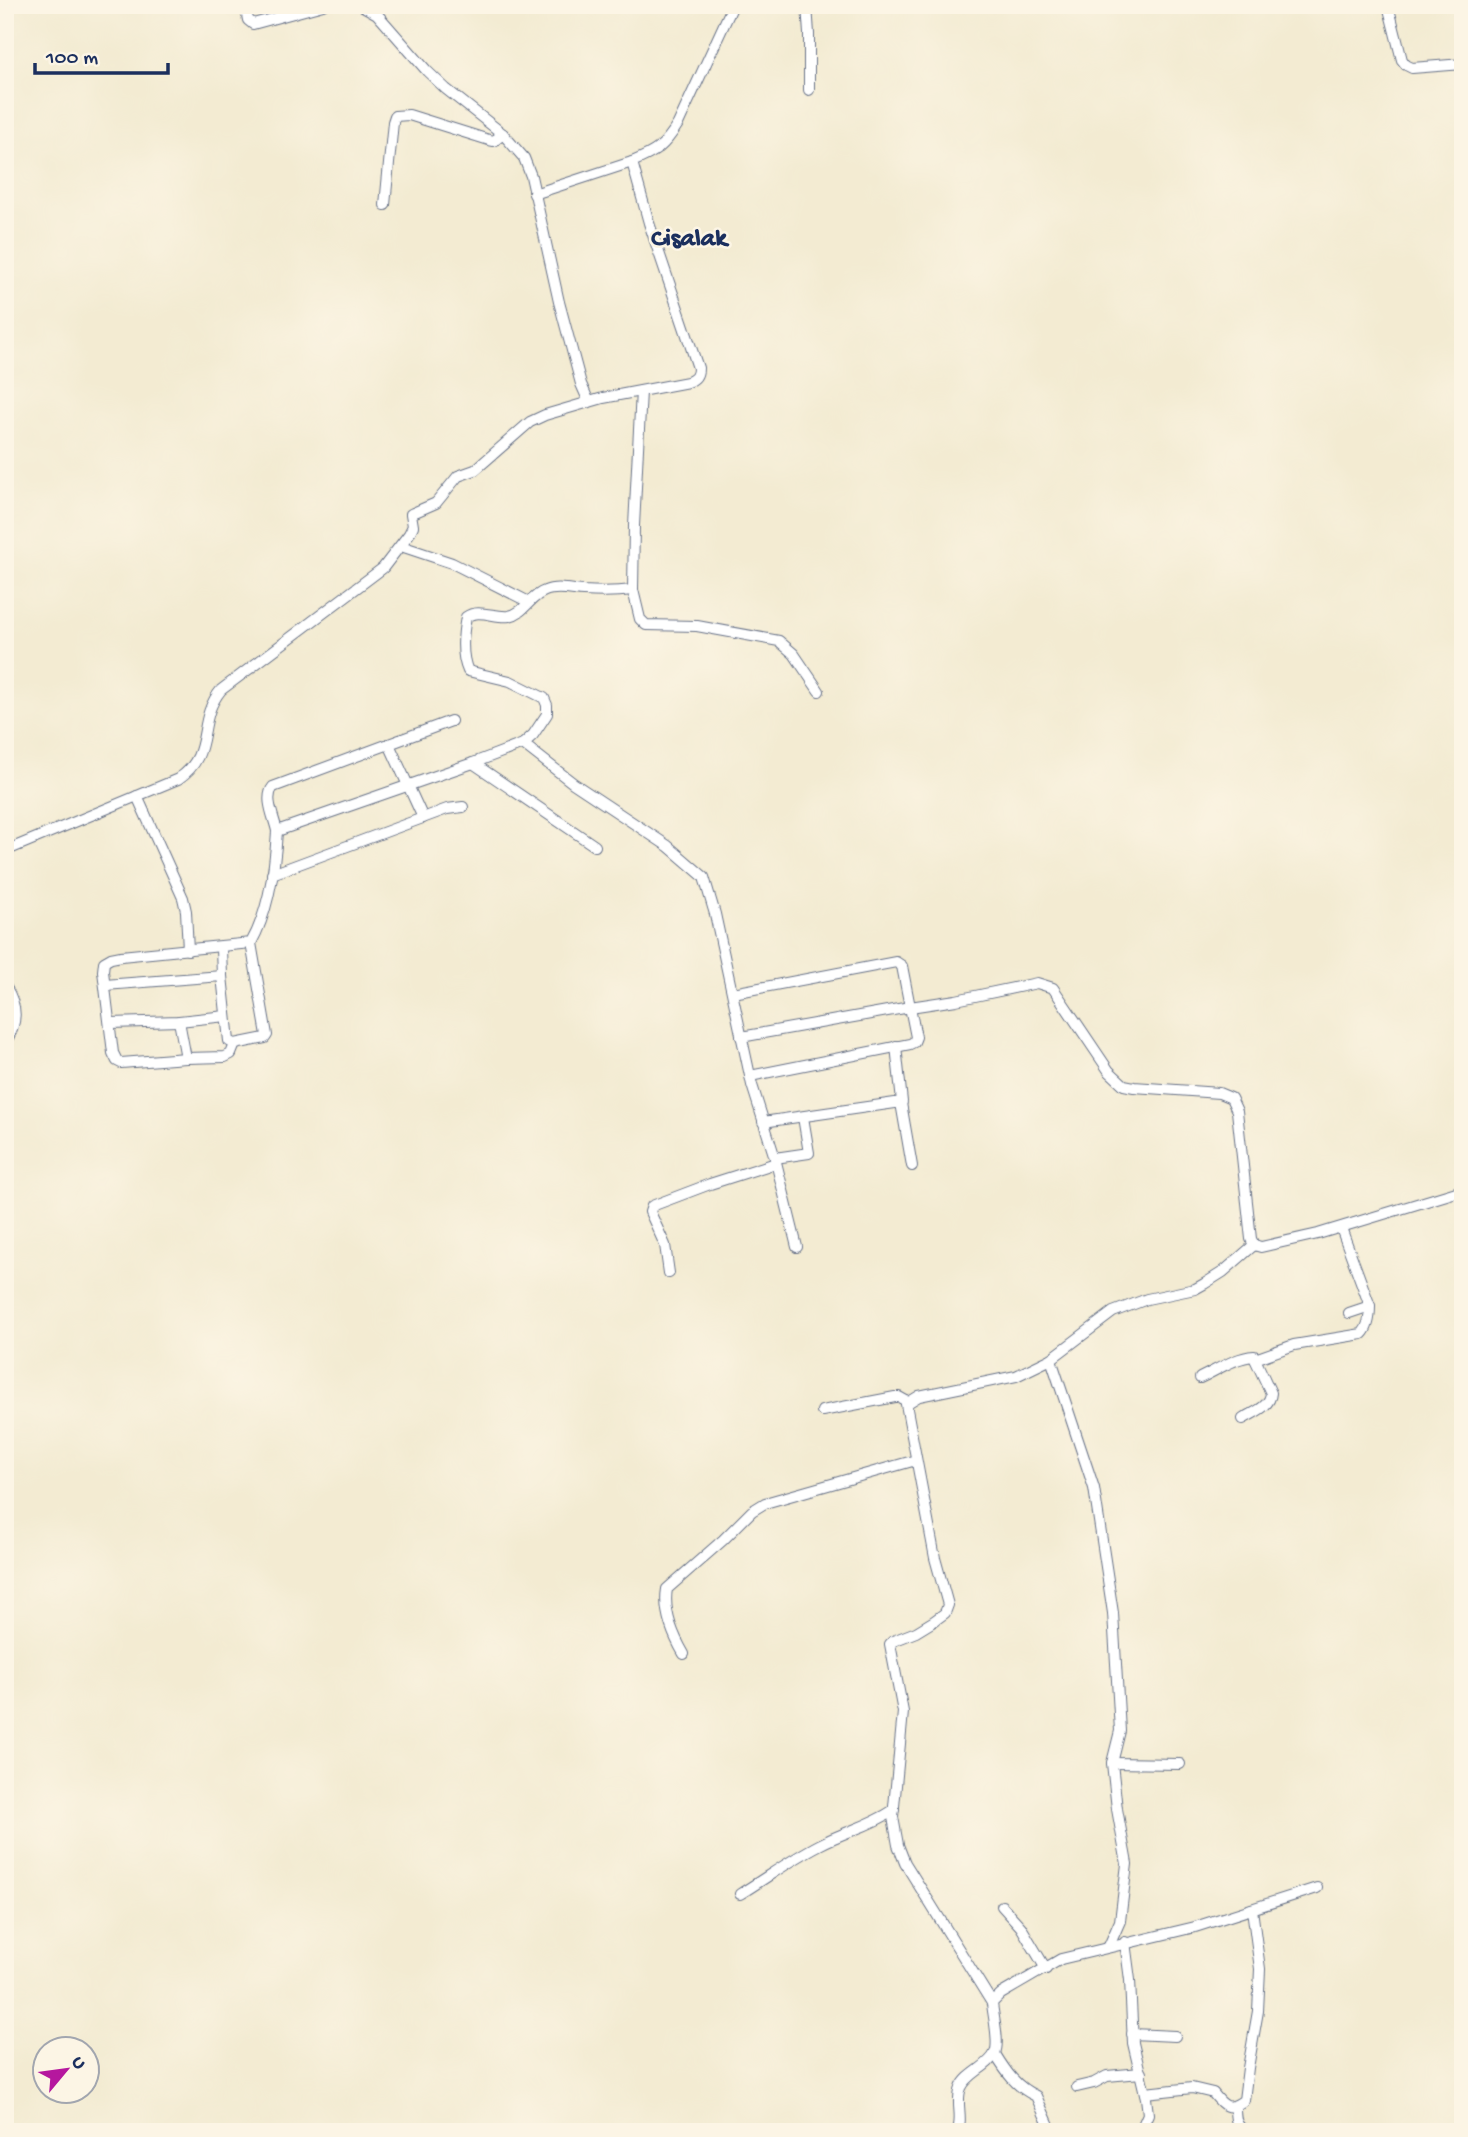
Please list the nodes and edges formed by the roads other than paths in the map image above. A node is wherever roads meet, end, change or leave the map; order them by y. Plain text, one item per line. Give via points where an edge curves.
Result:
1 (245, 5) edge
2 (323, 5) edge
3 (361, 5) edge
4 (733, 5) edge
5 (807, 5) edge
6 (1388, 5) edge
7 (1463, 64) edge
8 (809, 90) dead end
9 (503, 134) junction
10 (632, 162) junction
11 (534, 194) junction
12 (384, 205) dead end
13 (641, 391) junction
14 (589, 402) junction
15 (401, 546) junction
16 (633, 590) junction
17 (529, 602) junction
18 (819, 691) dead end
19 (451, 721) dead end
20 (389, 744) junction
21 (523, 744) junction
22 (473, 763) junction
23 (408, 785) junction
24 (137, 796) junction
25 (463, 807) dead end
26 (424, 818) junction
27 (277, 831) junction
28 (595, 846) dead end
29 (5, 851) edge
30 (272, 874) junction
31 (251, 943) junction
32 (221, 948) junction
33 (188, 950) junction
34 (222, 976) junction
35 (105, 985) junction
36 (5, 986) edge
37 (733, 993) junction
38 (910, 1007) junction
39 (226, 1016) junction
40 (179, 1021) junction
41 (111, 1023) junction
42 (741, 1037) junction
43 (5, 1043) edge
44 (234, 1044) junction
45 (896, 1046) junction
46 (186, 1058) junction
47 (750, 1076) junction
48 (901, 1103) junction
49 (803, 1117) junction
50 (763, 1122) junction
51 (775, 1161) junction
52 (912, 1166) dead end
53 (1463, 1190) edge
54 (1341, 1228) junction
55 (1254, 1245) junction
56 (797, 1247) dead end
57 (669, 1273) dead end
58 (1370, 1306) junction
59 (1349, 1313) dead end
60 (1051, 1359) junction
61 (1255, 1359) junction
62 (1200, 1378) dead end
63 (908, 1402) junction
64 (821, 1411) dead end
65 (1243, 1419) dead end
66 (916, 1460) junction
67 (684, 1654) dead end
68 (1112, 1763) junction
69 (1180, 1764) dead end
70 (894, 1810) junction
71 (1317, 1888) dead end
72 (740, 1894) dead end
73 (1002, 1906) dead end
74 (1252, 1909) junction
75 (1125, 1942) junction
76 (1109, 1946) junction
77 (1045, 1969) junction
78 (992, 2003) junction
79 (1132, 2035) junction
80 (1175, 2036) dead end
81 (995, 2054) junction
82 (1140, 2073) junction
83 (1077, 2087) dead end
84 (1145, 2093) junction
85 (1235, 2106) junction
86 (957, 2132) edge
87 (1052, 2132) edge
88 (1140, 2132) edge
89 (1247, 2132) edge

1 - 2 street via 253,24
3 - 9 street via 377,14 446,89
4 - 10 street via 668,141
5 - 8 street
6 - 7 street via 1406,65
9 - 11 street via 524,158
9 - 12 street via 494,141 409,115 395,116
10 - 11 street
10 - 13 street via 698,373 688,382
11 - 14 street
13 - 14 street
13 - 16 street
14 - 15 street via 530,422 473,472 458,476 436,503 411,514 413,526
15 - 17 street via 452,563
15 - 24 street via 362,585 221,690 213,699 197,762 178,779
16 - 17 street via 556,589
16 - 18 street via 640,619 646,625 697,626 779,641 794,654
17 - 21 street via 511,615 470,614 464,645 468,671 510,681 544,698 547,714
19 - 20 street
20 - 23 street
20 - 27 street via 270,789
21 - 22 street
21 - 37 street via 668,846 704,877
22 - 23 street
22 - 28 street
23 - 26 street
23 - 27 street
24 - 29 street
24 - 33 street via 183,898
25 - 26 street
26 - 30 street
27 - 30 street
30 - 31 street
31 - 32 street
31 - 44 street via 267,1035
32 - 33 street
32 - 34 street
33 - 35 street via 111,958 103,966
34 - 35 street
34 - 39 street
35 - 41 street
36 - 43 street via 16,1017
37 - 38 street via 896,962 902,967
37 - 42 street
38 - 42 street
38 - 45 street via 916,1037 914,1042
38 - 55 street via 1046,985 1053,988 1109,1071 1124,1085 1227,1095 1237,1111
39 - 40 street
39 - 44 street via 229,1041
40 - 41 street
40 - 46 street
41 - 46 street via 113,1054 121,1063
42 - 47 street
44 - 46 street via 225,1057
45 - 47 street
45 - 48 street
47 - 50 street
48 - 49 street
48 - 52 street
49 - 50 street
49 - 51 street via 809,1153
50 - 51 street
51 - 56 street
51 - 57 street via 652,1206
53 - 54 street
54 - 55 street via 1265,1248
54 - 58 street
55 - 60 street via 1195,1289 1147,1299 1107,1315
58 - 59 street
58 - 61 street via 1362,1334 1294,1345
60 - 63 street via 1010,1378
60 - 68 street via 1096,1501 1118,1689 1120,1731
61 - 62 street via 1250,1356
61 - 65 street via 1271,1398
63 - 64 street via 895,1397
63 - 66 street
66 - 67 street via 765,1503 752,1511 667,1589 673,1634
66 - 70 street via 934,1558 948,1605 934,1621 890,1644 902,1712
68 - 69 street
68 - 76 street via 1127,1864 1120,1921
70 - 72 street via 818,1845
70 - 78 street via 905,1863
71 - 74 street
73 - 77 street via 1021,1927
74 - 75 street
74 - 85 street via 1260,1969 1258,2011 1246,2096
75 - 76 street
75 - 79 street
76 - 77 street via 1061,1959
77 - 78 street
78 - 81 street
79 - 80 street
79 - 82 street
81 - 86 street via 962,2085
81 - 87 street via 1006,2072 1036,2096
82 - 83 street via 1107,2076
82 - 84 street
84 - 85 street via 1201,2089 1213,2093 1221,2104
84 - 88 street via 1148,2114
85 - 89 street via 1236,2123

